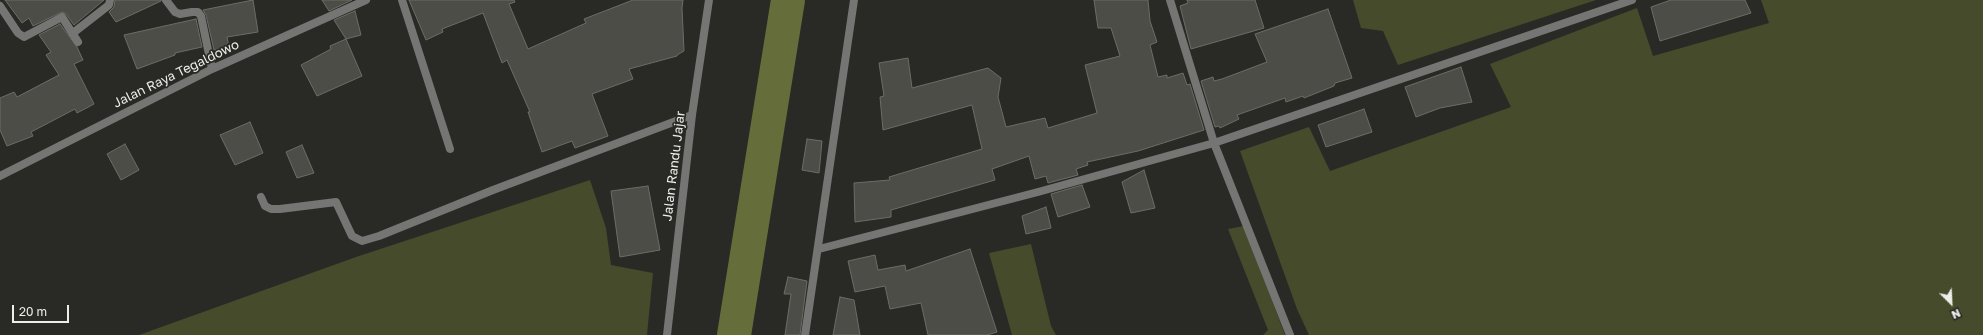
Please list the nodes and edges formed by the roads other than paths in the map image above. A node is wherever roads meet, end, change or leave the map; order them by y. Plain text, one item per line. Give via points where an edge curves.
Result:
1 (110, 0) edge
2 (166, 0) edge
3 (366, 0) edge
4 (402, 0) edge
5 (709, 0) edge
6 (854, 0) edge
7 (1170, 0) edge
8 (1632, 0) edge
9 (0, 6) edge
10 (73, 33) junction
11 (78, 42) dead end
12 (212, 69) junction
13 (692, 115) junction
14 (1214, 143) junction
15 (450, 149) dead end
16 (0, 176) edge
17 (261, 197) dead end
18 (819, 249) junction
19 (667, 335) edge
20 (805, 335) edge
21 (1290, 335) edge

1 - 10 street via 109,5
2 - 12 street via 175,12 198,12 201,16
3 - 12 street, Jalan Raya Tegaldowo
4 - 15 street
5 - 13 street, Jalan Randu Jajar
6 - 18 street
7 - 14 street
8 - 14 street
9 - 10 street via 18,33 24,37 62,17
10 - 11 street
12 - 16 street, Jalan Raya Tegaldowo
13 - 17 street via 362,241 352,236 336,202 271,209 265,206
13 - 19 street, Jalan Randu Jajar
14 - 18 street
14 - 21 street
18 - 20 street

